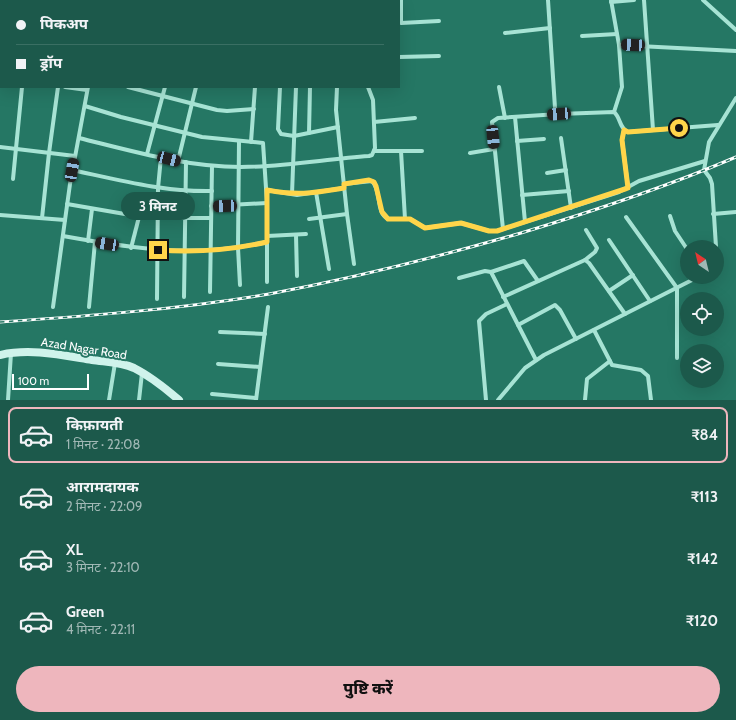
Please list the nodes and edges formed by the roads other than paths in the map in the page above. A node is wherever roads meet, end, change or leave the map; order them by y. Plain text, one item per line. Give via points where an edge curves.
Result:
1 (401, 0) edge
2 (548, 0) edge
3 (634, 0) edge
4 (644, 0) edge
5 (703, 0) edge
6 (611, 1) edge
7 (439, 21) dead end
8 (550, 28) junction
9 (736, 30) edge
10 (505, 33) dead end
11 (617, 34) junction
12 (582, 36) dead end
13 (618, 45) junction
14 (647, 46) junction
15 (736, 52) edge
16 (439, 56) dead end
17 (400, 57) edge
18 (499, 87) dead end
19 (22, 88) edge
20 (58, 88) edge
21 (88, 88) edge
22 (132, 88) edge
23 (165, 88) edge
24 (196, 88) edge
25 (255, 88) edge
26 (280, 88) edge
27 (296, 88) edge
28 (310, 88) edge
29 (337, 88) edge
30 (368, 88) edge
31 (163, 97) junction
32 (736, 98) edge
33 (193, 104) junction
34 (85, 106) junction
35 (254, 109) junction
36 (614, 112) junction
37 (559, 114) junction
38 (515, 117) junction
39 (415, 118) dead end
40 (505, 118) junction
41 (374, 122) junction
42 (718, 125) junction
43 (154, 126) junction
44 (338, 127) junction
45 (624, 130) junction
46 (652, 130) junction
47 (184, 133) junction
48 (309, 133) junction
49 (294, 136) junction
50 (79, 138) junction
51 (561, 138) dead end
52 (544, 139) dead end
53 (240, 141) junction
54 (517, 141) junction
55 (251, 142) junction
56 (0, 147) edge
57 (17, 149) junction
58 (494, 149) junction
59 (374, 151) junction
60 (401, 151) junction
61 (422, 151) dead end
62 (48, 153) junction
63 (470, 153) dead end
64 (148, 154) junction
65 (75, 156) junction
66 (161, 157) junction
67 (341, 158) junction
68 (178, 161) junction
69 (705, 161) junction
70 (186, 162) junction
71 (292, 164) junction
72 (212, 166) junction
73 (265, 166) junction
74 (240, 167) junction
75 (72, 170) junction
76 (566, 170) junction
77 (546, 173) dead end
78 (13, 180) dead end
79 (344, 186) junction
80 (158, 188) junction
81 (628, 188) junction
82 (185, 190) junction
83 (267, 190) junction
84 (212, 191) junction
85 (569, 191) junction
86 (316, 192) junction
87 (292, 194) junction
88 (522, 195) junction
89 (267, 203) junction
90 (67, 204) junction
91 (238, 205) junction
92 (211, 206) junction
93 (571, 208) junction
94 (92, 209) junction
95 (736, 212) edge
96 (346, 214) junction
97 (713, 214) junction
98 (0, 215) edge
99 (670, 216) dead end
100 (139, 217) junction
101 (626, 217) dead end
102 (42, 218) junction
103 (184, 218) junction
104 (210, 218) junction
105 (321, 218) junction
106 (158, 219) junction
107 (309, 219) dead end
108 (65, 220) junction
109 (405, 220) junction
110 (525, 222) junction
111 (503, 229) junction
112 (586, 230) dead end
113 (306, 234) dead end
114 (296, 235) junction
115 (63, 236) junction
116 (267, 236) junction
117 (609, 240) dead end
118 (681, 240) edge
119 (715, 240) edge
120 (88, 241) junction
121 (95, 242) junction
122 (267, 242) junction
123 (131, 248) junction
124 (238, 248) junction
125 (158, 250) junction
126 (210, 251) junction
127 (184, 252) junction
128 (584, 260) junction
129 (354, 264) dead end
130 (329, 269) dead end
131 (491, 272) junction
132 (633, 275) junction
133 (297, 276) dead end
134 (459, 278) dead end
135 (538, 281) junction
136 (267, 282) dead end
137 (685, 284) edge
138 (240, 285) dead end
139 (677, 288) junction
140 (609, 291) junction
141 (210, 292) dead end
142 (184, 297) dead end
143 (503, 297) junction
144 (157, 299) dead end
145 (650, 301) junction
146 (507, 304) junction
147 (53, 307) dead end
148 (89, 307) dead end
149 (268, 307) dead end
150 (625, 314) junction
151 (518, 325) junction
152 (594, 330) junction
153 (220, 332) dead end
154 (265, 334) junction
155 (576, 339) junction
156 (11, 353) junction
157 (0, 355) edge
158 (678, 358) dead end
159 (536, 360) junction
160 (610, 362) junction
161 (115, 363) junction
162 (218, 364) dead end
163 (260, 367) junction
164 (142, 373) junction
165 (212, 394) dead end
166 (175, 399) edge
167 (256, 399) edge
168 (8, 400) edge
169 (109, 400) edge
170 (139, 400) edge
171 (486, 400) edge
172 (498, 400) edge
173 (585, 400) edge
174 (651, 400) edge

1 - 7 street via 401,24
2 - 8 street
3 - 6 street
4 - 14 street
5 - 9 street
6 - 11 street
8 - 10 street
8 - 37 street via 555,108
11 - 12 street
11 - 13 street
13 - 14 street
13 - 36 street via 622,87
14 - 15 street
14 - 46 street
16 - 17 street
18 - 40 street
19 - 57 street
20 - 62 street
21 - 34 street
22 - 31 street
23 - 31 street
24 - 33 street
25 - 35 street
26 - 49 street via 279,132
27 - 49 street
28 - 48 street
29 - 44 street
30 - 41 street via 373,100
31 - 33 street
31 - 43 street
32 - 42 street
33 - 35 street via 227,111
33 - 47 street
34 - 43 street
34 - 50 street
35 - 55 street
36 - 37 street
36 - 45 street
37 - 38 street
38 - 40 street
38 - 54 street
39 - 41 street
40 - 58 street via 498,118 492,122
41 - 59 street
42 - 46 street
42 - 69 street via 709,142
43 - 47 street
43 - 64 street
44 - 48 street
44 - 67 street
45 - 46 street
45 - 81 street via 622,140
47 - 53 street
47 - 68 street
48 - 49 street
49 - 71 street
50 - 64 street
50 - 65 street
51 - 76 street
52 - 54 street
53 - 55 street
53 - 74 street
54 - 88 street
55 - 73 street via 263,143
56 - 57 street
57 - 62 street
57 - 78 street
58 - 63 street
58 - 111 street
59 - 60 street
59 - 67 street via 369,156
60 - 61 street
60 - 109 street
62 - 65 street
62 - 102 street
64 - 66 street
65 - 75 street
66 - 68 street
66 - 80 street
67 - 71 street
67 - 79 street
68 - 70 street
69 - 81 street via 639,181
69 - 97 street via 704,170 712,184
70 - 72 street
70 - 82 street
71 - 73 street
71 - 87 street
72 - 74 street
72 - 84 street
73 - 74 street
73 - 83 street
74 - 91 street
75 - 80 street
75 - 90 street
76 - 77 street
76 - 85 street
79 - 86 street
79 - 96 street
79 - 109 street via 372,181 376,186 385,218
80 - 82 street
80 - 106 street
81 - 93 street
82 - 84 street
82 - 103 street
83 - 87 street
83 - 89 street
84 - 92 street
85 - 88 street
85 - 93 street
86 - 87 street
86 - 105 street
88 - 110 street
89 - 91 street
89 - 116 street
90 - 94 street
90 - 108 street
91 - 92 street
91 - 124 street
92 - 104 street
93 - 110 street
94 - 100 street
94 - 120 street
95 - 97 street
96 - 105 street
96 - 129 street
97 - 119 street
98 - 102 street
99 - 118 street
100 - 106 street
100 - 123 street
101 - 139 street
102 - 108 street
103 - 104 street
103 - 106 street
103 - 127 street
104 - 126 street
105 - 107 street
105 - 130 street
106 - 125 street
108 - 115 street
109 - 111 street via 414,221 422,228 461,223 489,231
110 - 111 street
112 - 128 street via 597,248
113 - 114 street
114 - 116 street
114 - 133 street
115 - 120 street
115 - 147 street
116 - 122 street
117 - 132 street
120 - 121 street
121 - 123 street
121 - 148 street
122 - 124 street
122 - 136 street
123 - 125 street
124 - 126 street
124 - 138 street
125 - 127 street
125 - 144 street
126 - 127 street
126 - 141 street
127 - 142 street
128 - 135 street
128 - 140 street via 589,263
131 - 134 street via 484,271
131 - 135 street via 524,261
131 - 143 street
132 - 140 street
132 - 145 street
135 - 143 street
137 - 139 street
139 - 145 street
139 - 158 street
140 - 150 street
143 - 146 street
145 - 150 street
146 - 151 street
146 - 171 street via 486,314 479,321
149 - 154 street
150 - 152 street
151 - 155 street via 555,305
151 - 159 street
152 - 155 street
152 - 160 street
153 - 154 street
154 - 163 street
155 - 159 street
156 - 157 street, Azad Nagar Road
156 - 161 street, Azad Nagar Road via 40,352
156 - 168 street
159 - 172 street via 525,368
160 - 173 street via 587,379
160 - 174 street via 616,366 645,372 649,380
161 - 164 street, Azad Nagar Road
161 - 169 street
162 - 163 street
163 - 167 street
164 - 166 street, Azad Nagar Road
164 - 170 street
165 - 167 street

